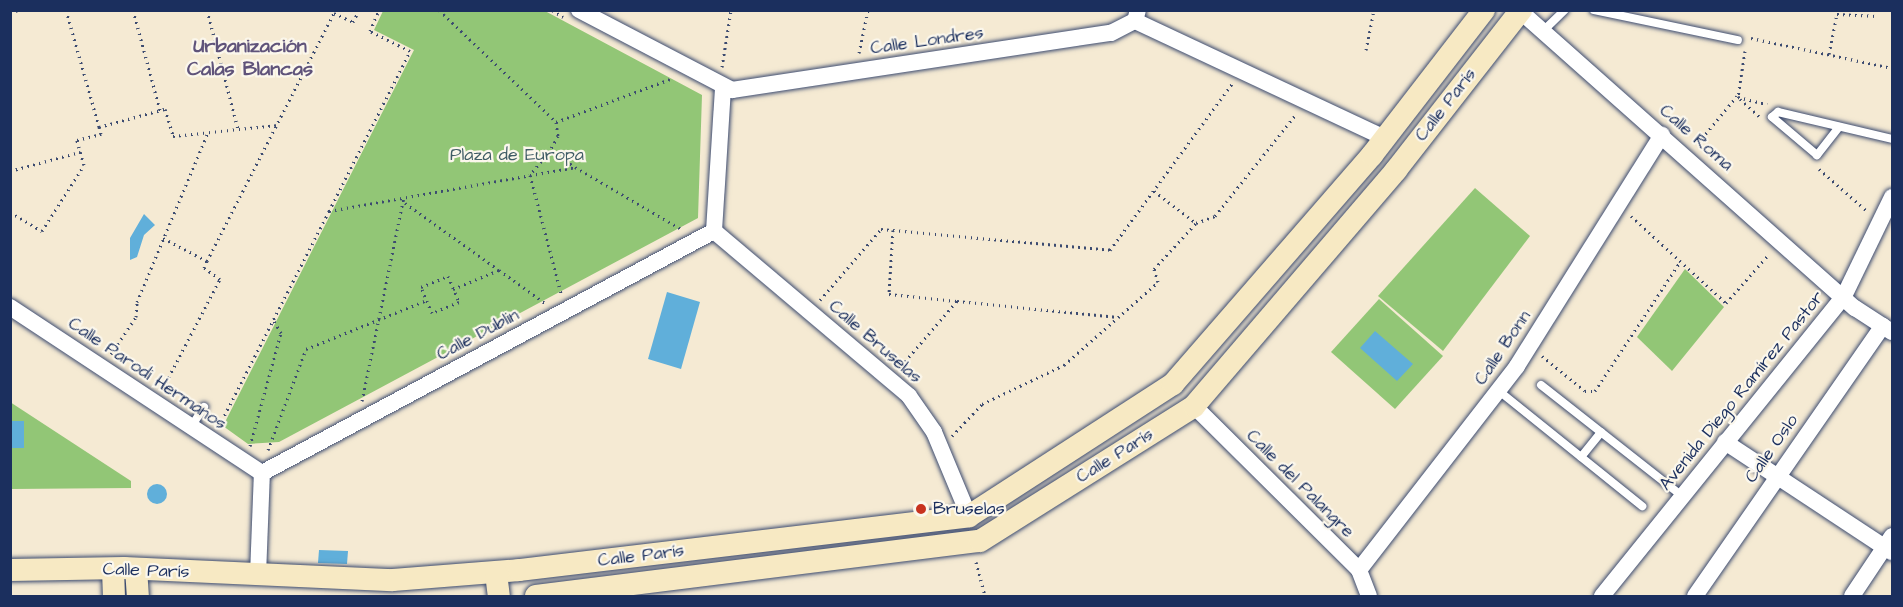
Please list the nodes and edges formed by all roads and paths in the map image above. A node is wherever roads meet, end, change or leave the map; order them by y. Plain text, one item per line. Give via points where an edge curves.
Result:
1 (18, 10) edge
2 (66, 10) edge
3 (133, 10) edge
4 (207, 10) edge
5 (358, 10) edge
6 (380, 10) edge
7 (439, 10) edge
8 (552, 10) edge
9 (868, 10) edge
10 (1374, 10) edge
11 (1484, 10) edge
12 (1565, 10) edge
13 (1594, 10) edge
14 (733, 11) edge
15 (1520, 11) edge
16 (10, 13) edge
17 (576, 16) edge
18 (1136, 16) edge
19 (1876, 16) dead end
20 (1543, 31) junction
21 (1738, 40) joint
22 (1366, 50) dead end
23 (1829, 54) junction
24 (1893, 68) edge
25 (855, 71) junction
26 (664, 72) dead end
27 (675, 77) junction
28 (1235, 80) dead end
29 (683, 82) dead end
30 (723, 88) junction
31 (1737, 96) dead end
32 (160, 110) junction
33 (1298, 111) dead end
34 (556, 122) junction
35 (278, 125) junction
36 (99, 127) junction
37 (1839, 127) junction
38 (238, 129) junction
39 (208, 132) junction
40 (1662, 135) junction
41 (1378, 138) junction
42 (1893, 140) edge
43 (1698, 143) dead end
44 (80, 152) junction
45 (549, 152) junction
46 (1408, 154) junction
47 (575, 167) junction
48 (10, 171) edge
49 (530, 175) junction
50 (1154, 191) junction
51 (404, 197) junction
52 (1893, 197) edge
53 (405, 203) junction
54 (1618, 204) junction
55 (329, 211) junction
56 (10, 212) edge
57 (1196, 223) junction
58 (693, 226) dead end
59 (893, 230) junction
60 (685, 231) junction
61 (714, 231) junction
62 (675, 237) dead end
63 (163, 238) junction
64 (1782, 239) junction
65 (207, 261) junction
66 (1680, 262) junction
67 (499, 270) junction
68 (453, 289) junction
69 (573, 292) dead end
70 (562, 297) junction
71 (1844, 297) junction
72 (426, 300) junction
73 (957, 301) junction
74 (819, 302) dead end
75 (548, 305) junction
76 (10, 307) edge
77 (537, 310) dead end
78 (1118, 317) junction
79 (273, 319) junction
80 (380, 320) junction
81 (1888, 329) edge
82 (111, 355) dead end
83 (1542, 357) dead end
84 (898, 369) dead end
85 (1173, 384) junction
86 (1541, 385) dead end
87 (162, 389) dead end
88 (1499, 391) junction
89 (371, 400) dead end
90 (1194, 406) junction
91 (204, 407) dead end
92 (213, 424) dead end
93 (191, 427) junction
94 (218, 428) junction
95 (1601, 432) junction
96 (226, 433) dead end
97 (949, 439) dead end
98 (1725, 442) junction
99 (242, 443) dead end
100 (249, 448) junction
101 (278, 449) dead end
102 (268, 450) junction
103 (1581, 457) junction
104 (262, 473) junction
105 (1777, 476) junction
106 (1682, 496) junction
107 (1642, 506) dead end
108 (969, 516) junction
109 (1890, 545) edge
110 (975, 551) junction
111 (113, 569) junction
112 (136, 569) junction
113 (10, 570) edge
114 (519, 570) junction
115 (1359, 570) junction
116 (496, 573) junction
117 (258, 575) junction
118 (657, 590) edge
119 (114, 597) edge
120 (138, 597) edge
121 (500, 597) edge
122 (522, 597) edge
123 (536, 597) edge
124 (984, 597) edge
125 (1369, 597) edge
126 (1602, 597) edge
127 (1695, 597) edge
128 (1852, 597) edge

1 - 16 path
2 - 36 path
3 - 32 path
4 - 38 path
5 - 35 path via 353,22 334,13
6 - 55 path via 370,31 410,51
7 - 34 path
8 - 17 path
9 - 25 path
10 - 22 path
11 - 41 main road, Calle París
12 - 20 lane
13 - 21 lane
14 - 30 path
15 - 20 street, Calle Roma
15 - 46 main road, Calle París
17 - 30 street
18 - 25 street, Calle Londres via 1111,33
18 - 41 street, Calle Londres
19 - 23 path via 1837,14
20 - 40 street, Calle Roma
21 - 23 path via 1748,37
23 - 24 path
25 - 30 street, Calle Londres
26 - 27 path
27 - 29 path
27 - 34 path
28 - 50 path
30 - 61 street
31 - 43 path
32 - 36 path
32 - 39 path via 165,109 173,136
33 - 57 path via 1215,216
34 - 45 path via 558,136
35 - 38 path
35 - 65 path
36 - 44 path via 101,134 77,140
37 - 37 lane via 1778,112 1772,117 1817,155
37 - 42 lane
38 - 39 path
39 - 63 path
40 - 54 street, Calle Bonn
40 - 64 street, Calle Roma
41 - 46 main road
41 - 85 main road, Calle París
44 - 48 path
44 - 56 path via 84,165 42,231
45 - 47 path
45 - 49 path
46 - 90 main road, Calle París
47 - 49 path
47 - 60 path
49 - 51 path
49 - 70 path
50 - 57 path
50 - 59 path via 1110,250
51 - 53 path
51 - 55 path
52 - 71 street, Avenida Diego Ramírez Pastor
53 - 67 path
53 - 80 path
54 - 66 path
54 - 88 street, Calle Bonn
55 - 79 path
57 - 78 path via 1154,269 1158,282
58 - 60 path
59 - 73 path via 889,294
59 - 74 path via 880,229
60 - 62 path
61 - 104 street, Calle Dublin
61 - 108 street, Calle Bruselas via 909,396 934,432
63 - 65 path
63 - 82 path via 136,317
64 - 66 path via 1726,303
64 - 71 street, Calle Roma
65 - 87 path via 204,268 220,279
66 - 83 path via 1595,390 1585,391
67 - 68 path
67 - 75 path
68 - 72 path via 448,276 421,287
68 - 72 path via 459,302 432,313
69 - 70 path
70 - 75 path
71 - 81 street, Calle Roma
71 - 98 street, Avenida Diego Ramírez Pastor
72 - 80 path
73 - 78 path
73 - 84 path
75 - 77 path
76 - 93 street, Calle Parodi Hermanos
78 - 97 path via 1064,365 982,404
79 - 94 path
79 - 100 path via 282,333
80 - 89 path via 361,405
80 - 102 path via 306,349
81 - 105 street, Calle Oslo
85 - 90 main road
85 - 108 main road, Calle París
86 - 95 lane
88 - 103 lane
88 - 115 street, Calle Bonn
90 - 110 main road, Calle París
90 - 115 street, Calle del Palangre
91 - 93 lane
92 - 94 path
93 - 104 street, Calle Parodi Hermanos
94 - 96 path
95 - 103 lane
95 - 106 lane
98 - 105 street
98 - 106 street, Avenida Diego Ramírez Pastor
99 - 100 path
100 - 102 path
101 - 102 path
103 - 107 lane
104 - 117 street
105 - 109 street
105 - 127 street, Calle Oslo
106 - 126 street, Avenida Diego Ramírez Pastor
108 - 110 main road
108 - 114 main road, Calle París
109 - 128 street
110 - 118 main road, Calle París
110 - 124 path
111 - 112 main road, Calle París
111 - 113 main road, Calle París
111 - 119 main road
112 - 117 main road, Calle París
112 - 120 main road
114 - 116 main road, Calle París
114 - 122 main road
115 - 125 street, Calle del Palangre
116 - 117 main road, Calle París via 393,580
116 - 121 main road
118 - 123 main road, Calle París

